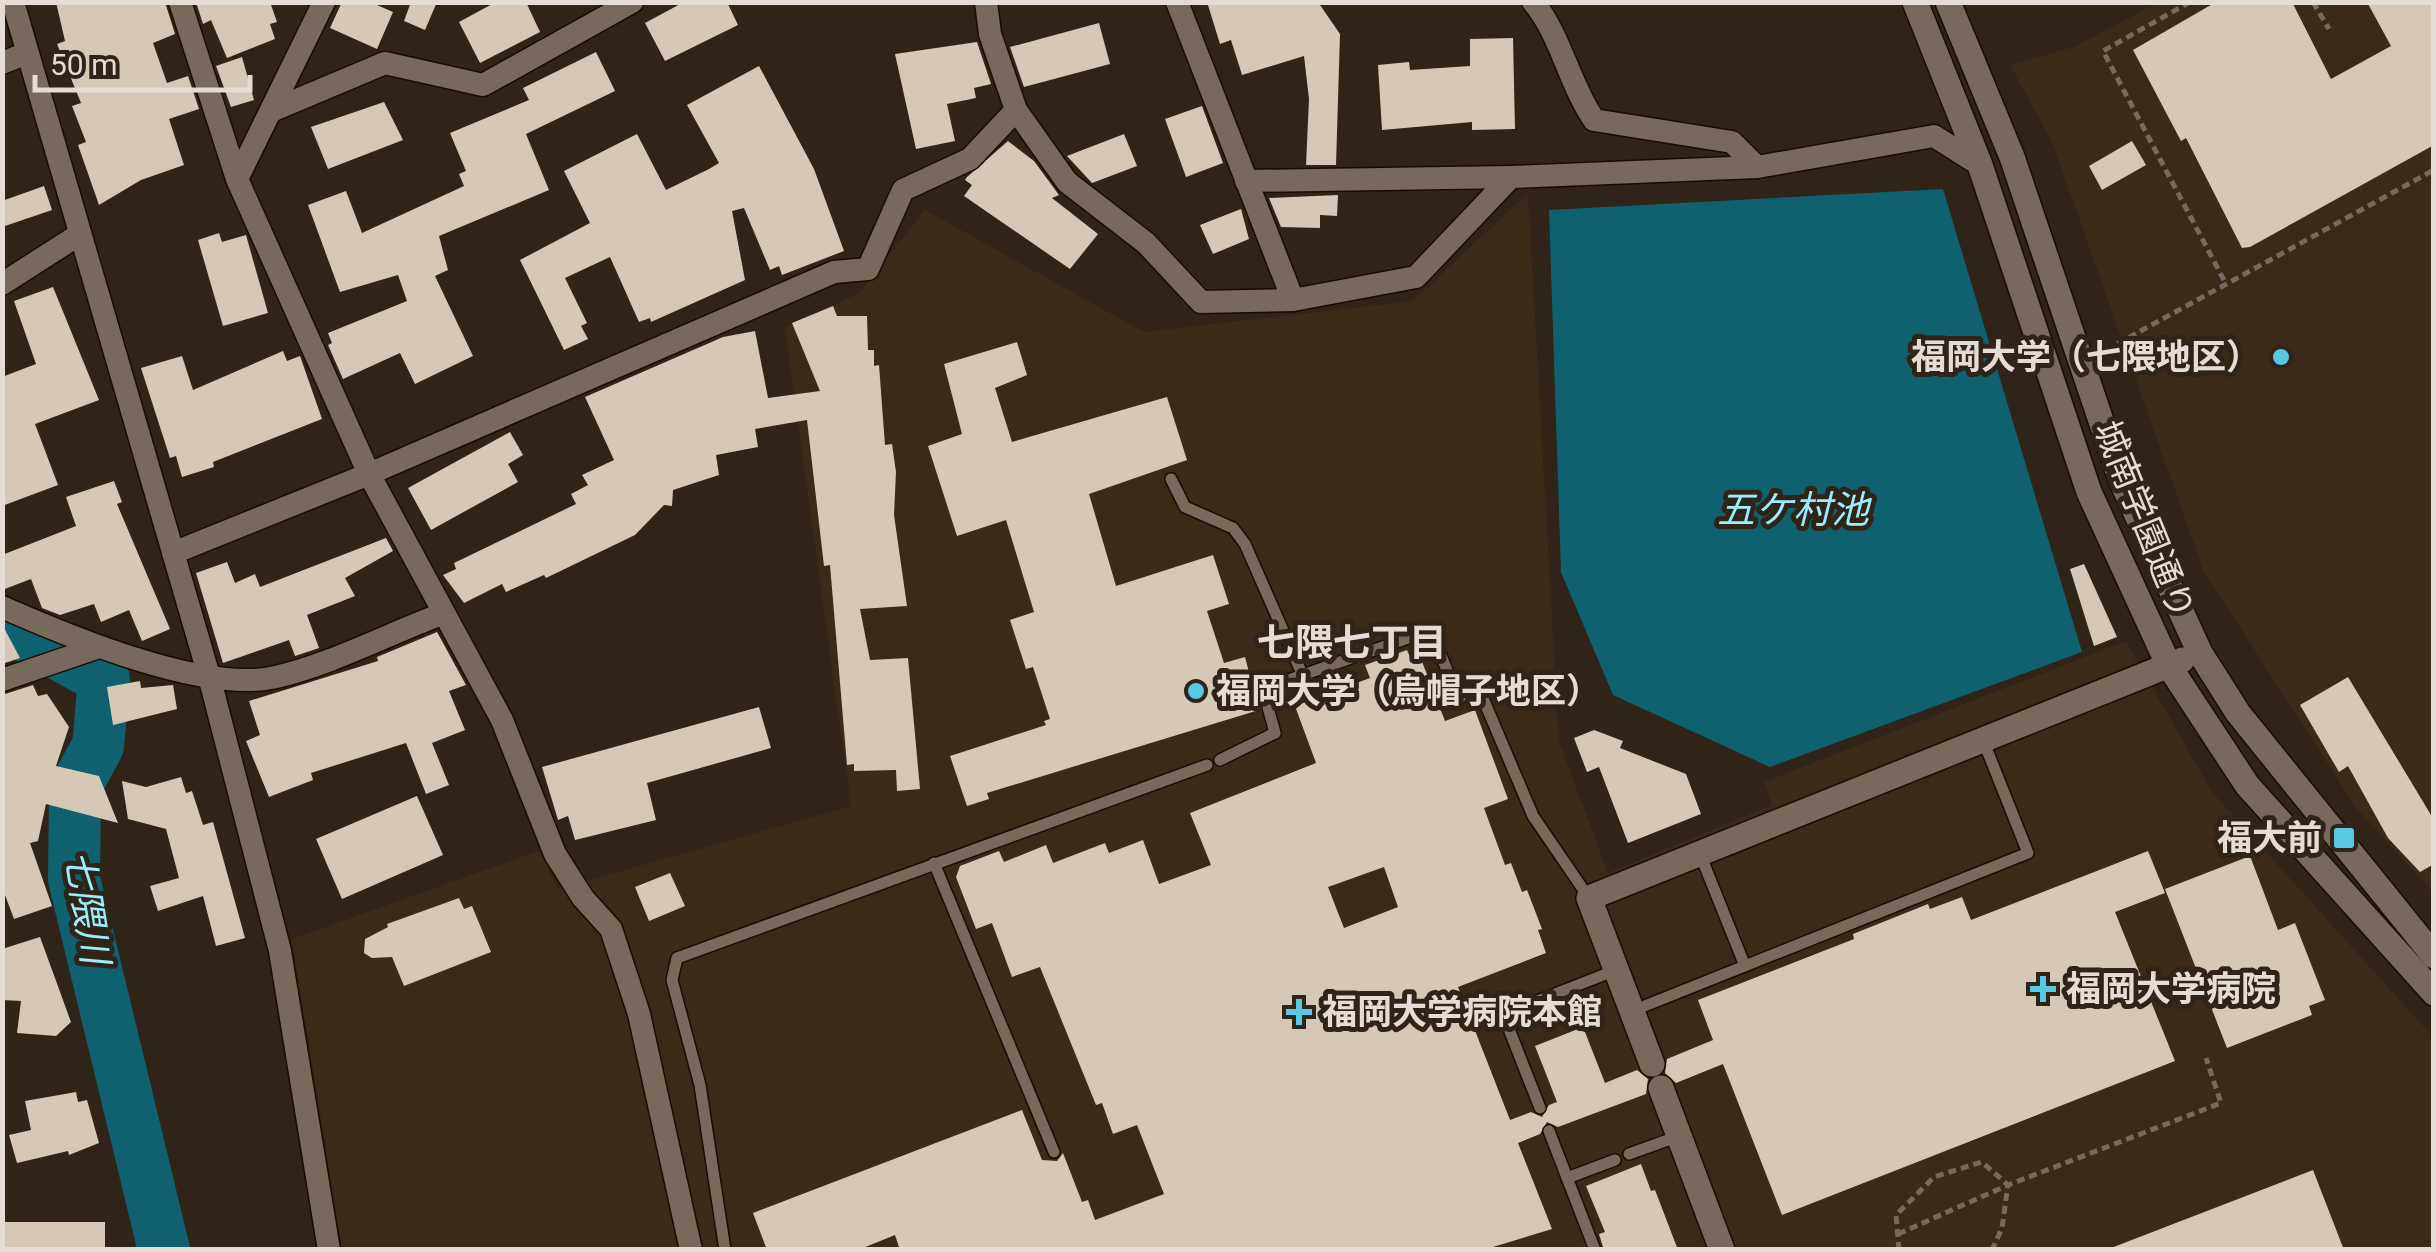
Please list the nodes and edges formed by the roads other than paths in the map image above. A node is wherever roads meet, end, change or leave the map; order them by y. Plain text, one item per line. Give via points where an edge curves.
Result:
1 (13, 2) edge
2 (180, 2) edge
3 (324, 2) edge
4 (632, 2) edge
5 (986, 2) edge
6 (1177, 2) edge
7 (1532, 2) edge
8 (1915, 2) edge
9 (1948, 2) edge
10 (27, 53) junction
11 (2, 63) edge
12 (1016, 110) junction
13 (271, 111) junction
14 (1980, 165) junction
15 (1757, 167) junction
16 (1511, 177) junction
17 (237, 179) junction
18 (1246, 181) junction
19 (80, 234) junction
20 (2, 284) edge
21 (1293, 300) junction
22 (369, 474) junction
23 (1172, 479) dead end
24 (174, 553) junction
25 (2, 608) edge
26 (442, 614) junction
27 (96, 648) junction
28 (2200, 652) junction
29 (2168, 666) junction
30 (209, 676) junction
31 (1303, 676) junction
32 (2, 680) edge
33 (1983, 740) junction
34 (1700, 854) junction
35 (934, 863) junction
36 (1589, 898) junction
37 (2434, 956) edge
38 (1745, 966) junction
39 (1616, 970) junction
40 (2434, 993) edge
41 (1632, 1011) junction
42 (1540, 1108) dead end
43 (1548, 1131) dead end
44 (1679, 1136) junction
45 (1054, 1152) dead end
46 (1629, 1154) dead end
47 (1615, 1160) dead end
48 (1567, 1178) junction
49 (329, 1250) edge
50 (692, 1250) edge
51 (725, 1250) edge
52 (1595, 1250) edge
53 (1722, 1250) edge

1 - 10 street
2 - 17 street
3 - 13 street
4 - 13 street via 483,85 385,63
5 - 12 street
6 - 18 street
7 - 15 street via 1594,120 1732,142
8 - 14 street, 城南学園通り
9 - 28 street, 城南学園通り via 2012,157 2121,480
10 - 11 street
10 - 19 street
12 - 21 street via 1067,182 1146,242 1201,302
12 - 22 street via 970,160 903,190 868,269 834,272
13 - 17 street
14 - 15 street via 1934,136
14 - 29 street, 城南学園通り via 2090,492
15 - 16 street
16 - 18 street
16 - 21 street via 1416,277
17 - 22 street
18 - 21 street
19 - 20 street
19 - 24 street
22 - 24 street
22 - 26 street
23 - 31 lane via 1185,507 1232,528 1245,544
24 - 30 street
25 - 27 street
26 - 30 street via 274,678
26 - 50 street via 502,720 555,854 611,929 639,1014
27 - 30 street
27 - 32 street
28 - 29 street
28 - 37 street, 城南学園通り via 2238,713
29 - 33 street
29 - 40 street, 城南学園通り via 2247,784
30 - 49 street via 280,951
31 - 35 lane via 1263,689 1275,733 1214,762
31 - 36 lane via 1431,630 1458,698 1480,689 1533,816
33 - 34 street
33 - 38 lane via 2028,853
34 - 36 street
34 - 38 lane
35 - 45 lane
35 - 51 lane via 677,958 672,980 700,1085
36 - 39 street
38 - 41 lane
39 - 41 street
39 - 42 lane via 1532,1003 1509,1030
41 - 44 street
43 - 48 lane
44 - 46 lane
44 - 53 street
47 - 48 lane
48 - 52 lane

